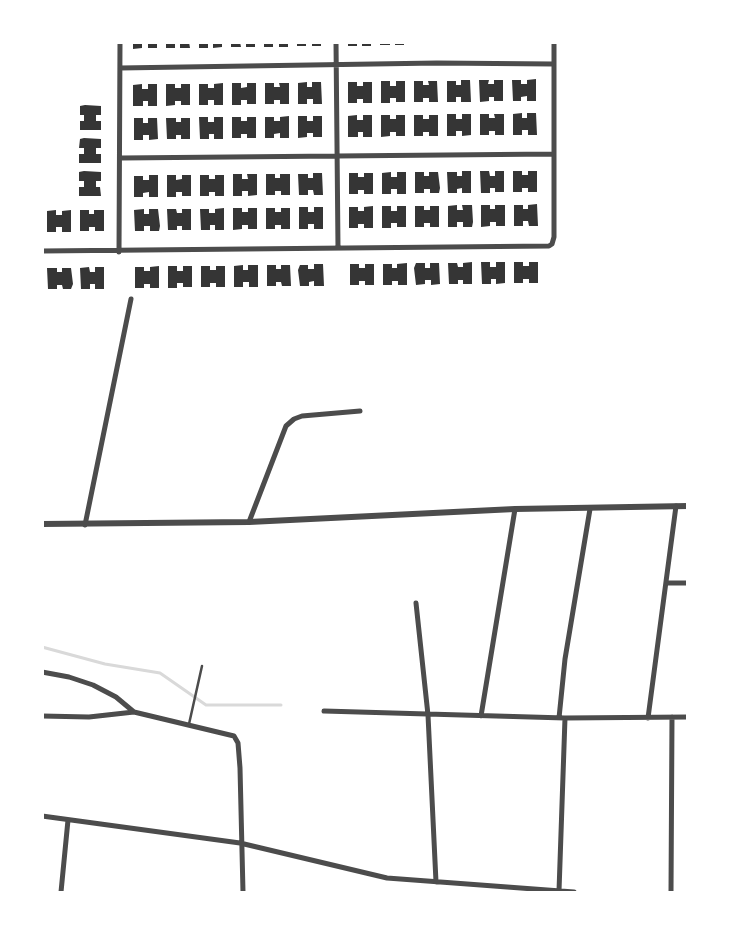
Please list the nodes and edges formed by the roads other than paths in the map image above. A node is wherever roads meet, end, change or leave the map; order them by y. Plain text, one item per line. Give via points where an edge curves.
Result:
1 (120, 42) edge
2 (336, 42) edge
3 (554, 42) edge
4 (336, 64) junction
5 (553, 64) junction
6 (120, 68) junction
7 (553, 154) junction
8 (337, 157) junction
9 (121, 158) junction
10 (338, 248) junction
11 (42, 251) edge
12 (119, 252) junction
13 (131, 300) dead end
14 (360, 411) dead end
15 (676, 506) junction
16 (688, 506) edge
17 (515, 509) junction
18 (590, 509) junction
19 (249, 522) junction
20 (42, 524) edge
21 (85, 526) junction
22 (666, 583) junction
23 (688, 583) edge
24 (416, 603) dead end
25 (202, 666) dead end
26 (42, 672) edge
27 (324, 711) dead end
28 (134, 712) junction
29 (428, 715) junction
30 (42, 716) edge
31 (481, 716) junction
32 (672, 717) junction
33 (688, 717) edge
34 (562, 718) junction
35 (648, 718) junction
36 (188, 725) junction
37 (42, 816) edge
38 (68, 820) junction
39 (240, 844) junction
40 (436, 882) junction
41 (560, 891) junction
42 (62, 892) edge
43 (243, 892) edge
44 (574, 892) edge
45 (671, 892) edge

1 - 6 street
2 - 4 street
3 - 5 street
4 - 5 street
4 - 6 street
4 - 8 street
5 - 7 street
6 - 9 street
7 - 8 street
7 - 10 street via 552,244
8 - 9 street
8 - 10 street
9 - 12 street
10 - 12 street
11 - 12 street
13 - 21 street
14 - 19 street via 302,416 286,426
15 - 16 street
15 - 18 street
15 - 22 street
17 - 18 street
17 - 19 street
17 - 31 street
18 - 34 street via 565,659
19 - 21 street
20 - 21 street
22 - 23 street
22 - 35 street
24 - 29 street
25 - 36 lane
26 - 28 street via 69,676 93,685 116,697
27 - 29 street
28 - 30 street
28 - 36 street
29 - 31 street
29 - 40 street
31 - 34 street
32 - 33 street
32 - 35 street
32 - 45 street
34 - 35 street
34 - 41 street
36 - 39 street via 234,736 238,743
37 - 38 street
38 - 39 street
38 - 42 street
39 - 40 street via 387,878
39 - 43 street
40 - 41 street
41 - 44 street

